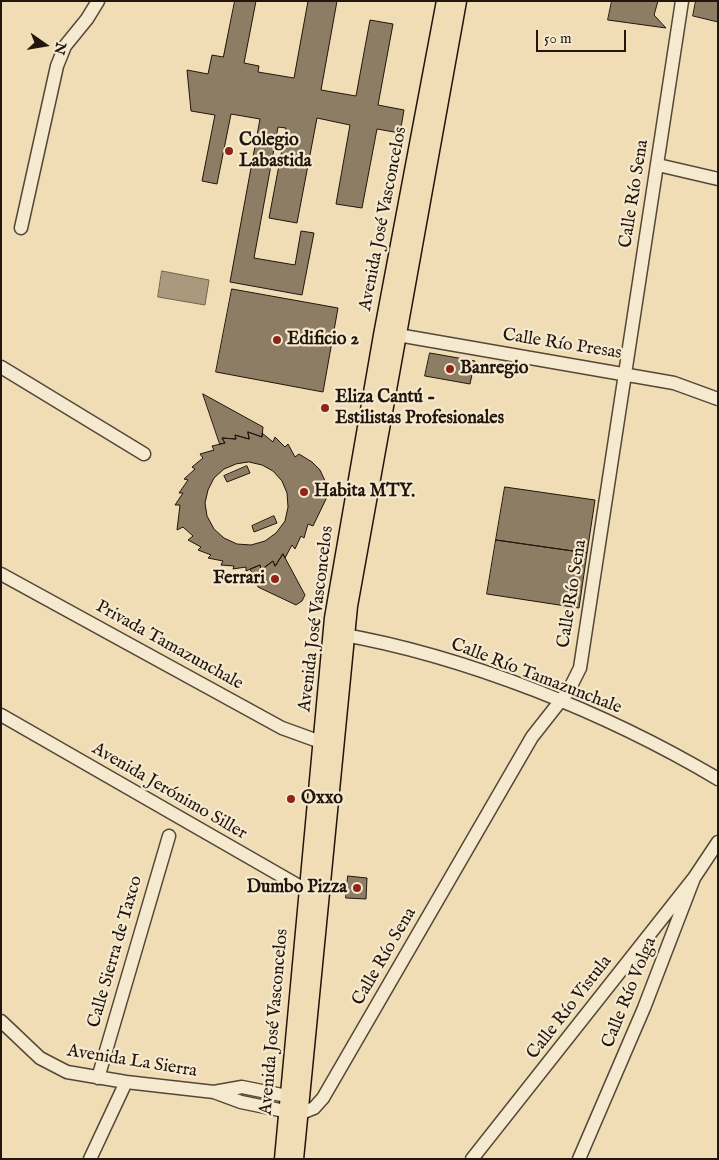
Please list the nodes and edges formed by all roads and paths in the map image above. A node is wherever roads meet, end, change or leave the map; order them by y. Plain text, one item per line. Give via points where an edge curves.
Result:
1 (98, 1) edge
2 (446, 1) edge
3 (458, 1) edge
4 (682, 1) edge
5 (658, 165) junction
6 (718, 179) edge
7 (21, 228) dead end
8 (398, 335) junction
9 (1, 368) edge
10 (625, 374) junction
11 (718, 399) edge
12 (144, 454) dead end
13 (1, 574) edge
14 (339, 634) junction
15 (558, 701) junction
16 (1, 715) edge
17 (328, 745) junction
18 (718, 780) edge
19 (169, 836) dead end
20 (718, 842) edge
21 (694, 878) junction
22 (314, 894) junction
23 (1, 1021) edge
24 (98, 1078) junction
25 (126, 1082) junction
26 (294, 1105) junction
27 (288, 1157) edge
28 (90, 1159) edge
29 (472, 1159) edge
30 (579, 1159) edge

1 - 7 street via 65,46 57,66
2 - 14 main road, Avenida José Vasconcelos via 381,345
3 - 8 main road, Avenida José Vasconcelos
4 - 5 street, Calle Río Sena
5 - 6 street
5 - 10 street, Calle Río Sena
8 - 10 street, Calle Río Presas
8 - 14 main road, Avenida José Vasconcelos
9 - 12 street
10 - 11 street, Calle Río Presas via 674,383
10 - 15 street, Calle Río Sena via 580,668 569,690
13 - 17 street, Privada Tamazunchale via 282,728
14 - 15 street, Calle Río Tamazunchale via 431,656
14 - 17 main road, Avenida José Vasconcelos
15 - 18 street, Calle Río Tamazunchale via 668,751
15 - 26 street, Calle Río Sena via 532,737 323,1098 314,1108
16 - 22 street, Avenida Jerónimo Siller
17 - 22 main road, Avenida José Vasconcelos
19 - 24 street, Calle Sierra de Taxco
20 - 21 street, Calle Río Volga
21 - 29 street, Calle Río Vistula
21 - 30 street, Calle Río Volga via 644,1008
22 - 26 main road, Avenida José Vasconcelos
23 - 24 street, Avenida La Sierra via 30,1050 54,1067
24 - 25 street, Avenida La Sierra
25 - 26 street, Avenida La Sierra via 214,1092 241,1102
25 - 28 street
26 - 27 main road, Avenida José Vasconcelos

